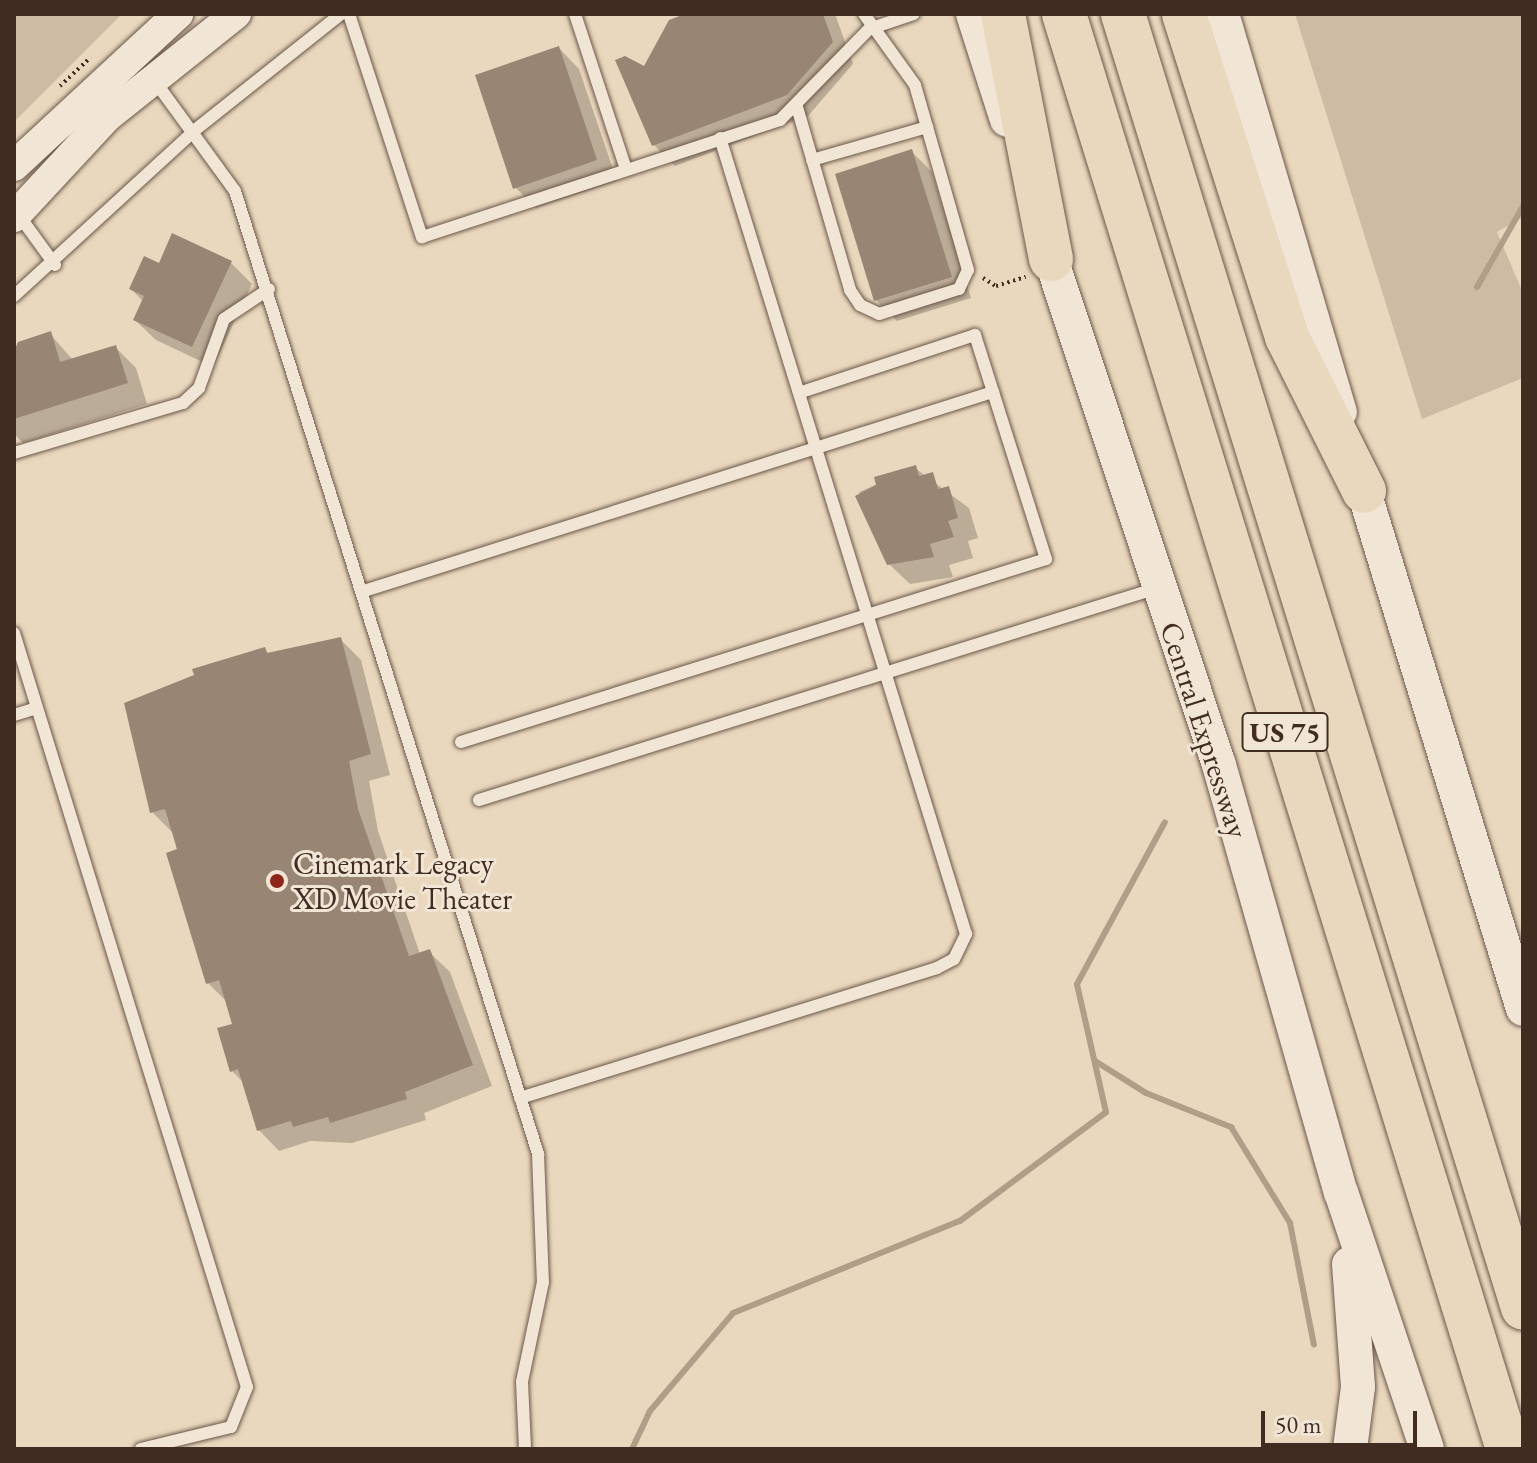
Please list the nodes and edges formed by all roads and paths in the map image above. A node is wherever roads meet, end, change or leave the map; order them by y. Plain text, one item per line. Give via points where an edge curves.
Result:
1 (178, 14) edge
2 (236, 14) edge
3 (341, 14) edge
4 (349, 14) edge
5 (575, 14) edge
6 (864, 14) edge
7 (914, 14) edge
8 (973, 14) edge
9 (1003, 14) edge
10 (1064, 14) edge
11 (1123, 14) edge
12 (1184, 14) edge
13 (1222, 14) edge
14 (869, 29) junction
15 (132, 54) junction
16 (152, 78) junction
17 (797, 107) junction
18 (927, 127) junction
19 (195, 130) junction
20 (720, 138) junction
21 (812, 160) junction
22 (14, 166) edge
23 (626, 169) junction
24 (16, 216) edge
25 (55, 265) junction
26 (1040, 268) junction
27 (968, 270) junction
28 (269, 289) junction
29 (14, 296) edge
30 (993, 392) junction
31 (799, 393) junction
32 (816, 450) junction
33 (14, 453) edge
34 (1364, 491) junction
35 (1157, 588) junction
36 (364, 591) junction
37 (867, 616) junction
38 (14, 633) edge
39 (885, 673) junction
40 (37, 708) junction
41 (14, 715) edge
42 (461, 742) dead end
43 (479, 800) dead end
44 (1523, 1009) edge
45 (520, 1098) junction
46 (1341, 1192) junction
47 (1523, 1308) edge
48 (141, 1449) edge
49 (525, 1449) edge
50 (1350, 1449) edge
51 (1427, 1449) edge
52 (1508, 1449) edge

1 - 15 street
2 - 16 street
3 - 19 lane
4 - 23 lane via 422,237
5 - 23 lane
6 - 14 lane
7 - 14 lane
8 - 26 main road, Central Expressway
9 - 26 highway
10 - 52 highway, US 75
11 - 47 highway, US 75
12 - 34 highway via 1287,337
13 - 34 main road
14 - 17 lane
14 - 18 lane via 898,56
15 - 16 street
15 - 22 street
16 - 19 lane
16 - 24 street
17 - 20 lane
17 - 21 lane
18 - 21 lane
18 - 27 lane
19 - 25 lane
19 - 28 lane via 235,191
20 - 23 lane
20 - 31 lane
21 - 27 lane via 860,305 879,314 959,289
24 - 25 lane
25 - 29 lane
26 - 27 path via 996,286
26 - 35 main road, Central Expressway
28 - 33 lane via 224,319 199,388 183,403
28 - 36 lane
30 - 31 lane via 975,335
30 - 32 lane
30 - 37 lane via 1046,559
31 - 32 lane
32 - 36 lane
32 - 37 lane
34 - 44 main road
35 - 39 lane
35 - 46 main road, Central Expressway via 1219,765
36 - 45 lane
37 - 39 lane
37 - 42 lane
38 - 40 lane
39 - 43 lane
39 - 45 lane via 966,934 954,959
40 - 41 lane
40 - 48 lane via 247,1387 243,1413 231,1427
45 - 49 lane via 538,1154 543,1282 522,1382
46 - 50 main road via 1357,1349
46 - 51 main road, Central Expressway

